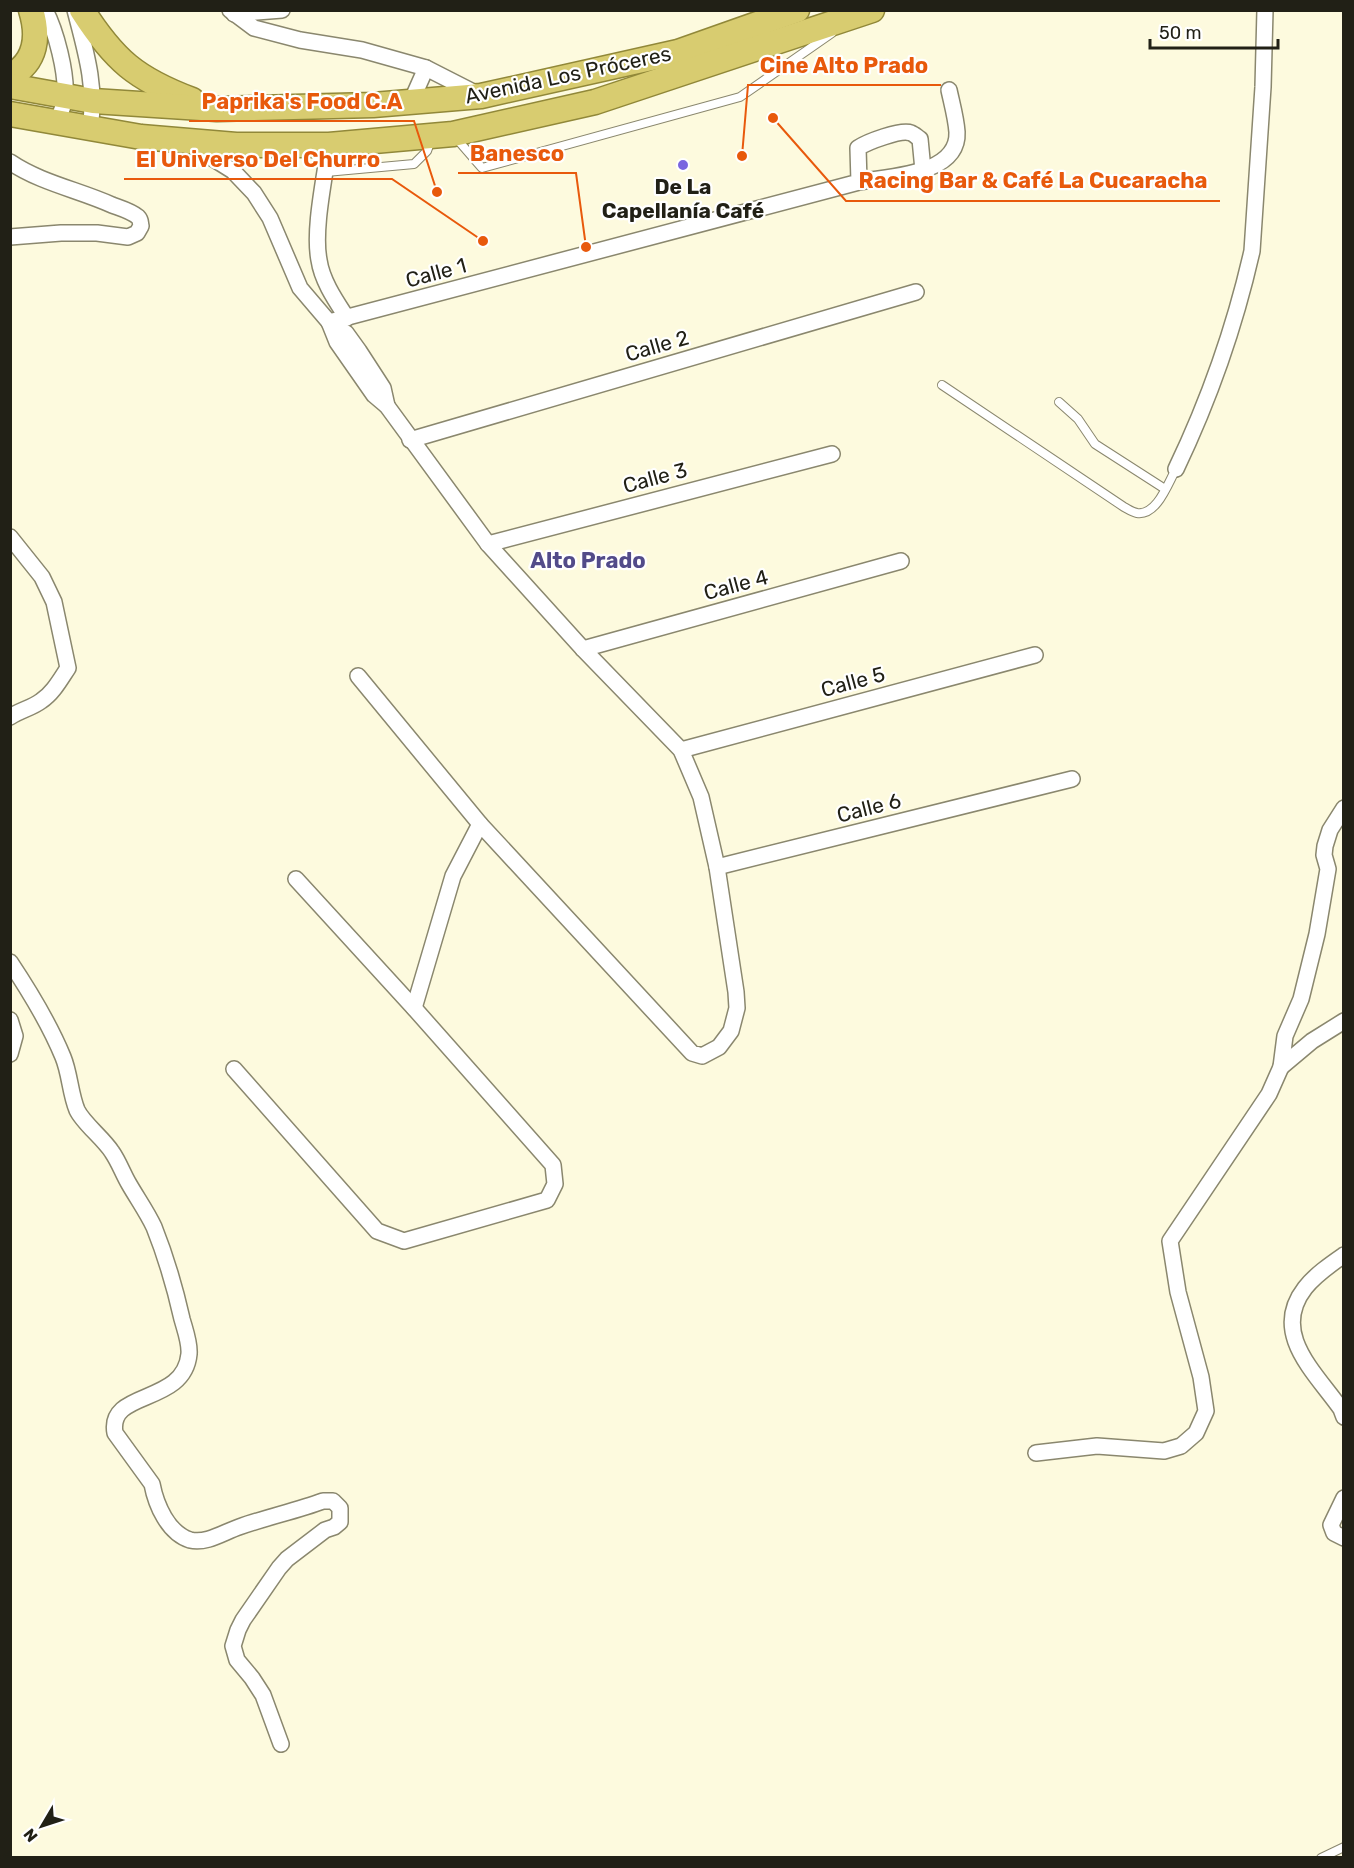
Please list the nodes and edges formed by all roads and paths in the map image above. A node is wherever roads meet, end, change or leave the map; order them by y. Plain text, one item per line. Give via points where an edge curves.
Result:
1 (31, 10) edge
2 (45, 10) edge
3 (75, 10) edge
4 (82, 10) edge
5 (282, 10) edge
6 (797, 10) edge
7 (1265, 10) edge
8 (232, 12) edge
9 (866, 13) edge
10 (426, 68) junction
11 (10, 76) edge
12 (10, 86) edge
13 (949, 90) dead end
14 (481, 96) junction
15 (65, 97) junction
16 (93, 100) junction
17 (411, 102) junction
18 (217, 109) junction
19 (10, 114) edge
20 (57, 123) junction
21 (90, 127) junction
22 (443, 135) junction
23 (186, 141) junction
24 (330, 145) junction
25 (10, 162) edge
26 (923, 170) junction
27 (326, 172) junction
28 (859, 182) junction
29 (10, 237) edge
30 (916, 292) dead end
31 (347, 318) junction
32 (329, 322) junction
33 (942, 385) dead end
34 (1059, 402) dead end
35 (410, 440) junction
36 (832, 454) dead end
37 (1176, 469) joint
38 (1165, 489) junction
39 (10, 537) edge
40 (488, 544) junction
41 (901, 561) dead end
42 (583, 649) junction
43 (1035, 655) dead end
44 (358, 676) dead end
45 (10, 717) edge
46 (681, 750) junction
47 (1072, 779) dead end
48 (1344, 808) edge
49 (480, 824) junction
50 (717, 867) junction
51 (296, 879) dead end
52 (10, 962) edge
53 (414, 1008) junction
54 (10, 1020) edge
55 (1344, 1021) edge
56 (10, 1054) edge
57 (1281, 1067) junction
58 (234, 1069) dead end
59 (1344, 1255) edge
60 (1344, 1417) edge
61 (1036, 1453) dead end
62 (1344, 1498) edge
63 (1344, 1538) edge
64 (281, 1744) dead end
65 (1344, 1847) edge
66 (1321, 1857) edge

1 - 11 highway via 35,46 28,60
2 - 15 street via 61,61
3 - 16 street
4 - 18 highway via 113,54 133,72 164,90
5 - 8 street
6 - 14 highway, Avenida Los Próceres via 678,52
7 - 37 street via 1252,251 1213,381
8 - 10 street via 254,28 362,50
9 - 22 highway, Avenida Los Próceres via 595,102
9 - 22 lane via 740,97 482,168
10 - 14 street
10 - 17 street
12 - 15 highway, Avenida Los Próceres
13 - 26 street, Calle 1 via 956,143 949,157
14 - 17 highway, Avenida Los Próceres
15 - 16 highway, Avenida Los Próceres
15 - 20 street
16 - 18 highway, Avenida Los Próceres
16 - 21 street
17 - 18 highway, Avenida Los Próceres
19 - 20 highway, Avenida Los Próceres
20 - 21 highway, Avenida Los Próceres
21 - 23 highway, Avenida Los Próceres
22 - 24 highway, Avenida Los Próceres
22 - 27 lane via 414,164
23 - 24 highway, Avenida Los Próceres
23 - 32 street via 226,166 254,193 270,218 300,288
24 - 27 street
25 - 29 street via 130,213 141,226 128,237 97,233
26 - 28 street, Calle 1
26 - 28 street via 920,139 904,132 858,148
27 - 31 street via 317,241 319,262 325,281
28 - 31 street, Calle 1
30 - 35 street, Calle 2
31 - 32 street, Calle 1
32 - 35 street via 349,360
33 - 38 lane via 1136,513 1150,510
34 - 38 lane via 1078,419 1095,444
35 - 40 street
36 - 40 street, Calle 3
37 - 38 lane
39 - 45 street via 42,577 54,602 68,668 40,702
40 - 42 street
41 - 42 street, Calle 4
42 - 46 street
43 - 46 street, Calle 5
44 - 49 street
46 - 50 street via 701,797
47 - 50 street, Calle 6
48 - 57 street via 1325,846 1328,869 1317,934 1301,999 1284,1036
49 - 50 street via 684,1045 702,1056 725,1040 737,1008
49 - 53 street via 453,876
51 - 53 street
52 - 64 street via 36,1000 64,1058 77,1111 114,1154 154,1227 170,1269 186,1336 186,1364 177,1382 119,1411 114,1425 115,1433 152,1484 165,1518 190,1540 205,1540 323,1501 333,1501 339,1508 338,1524 324,1530 279,1568 243,1620 233,1646 237,1660 263,1695
53 - 58 street via 553,1164 555,1184 547,1200 404,1241 377,1231
54 - 56 street via 15,1036
55 - 57 street
57 - 61 street via 1269,1094 1170,1241 1206,1411 1196,1433 1181,1446 1164,1451 1097,1446
59 - 60 street via 1305,1287 1293,1308 1291,1328 1300,1354
62 - 63 street via 1331,1525 1334,1533
65 - 66 lane

